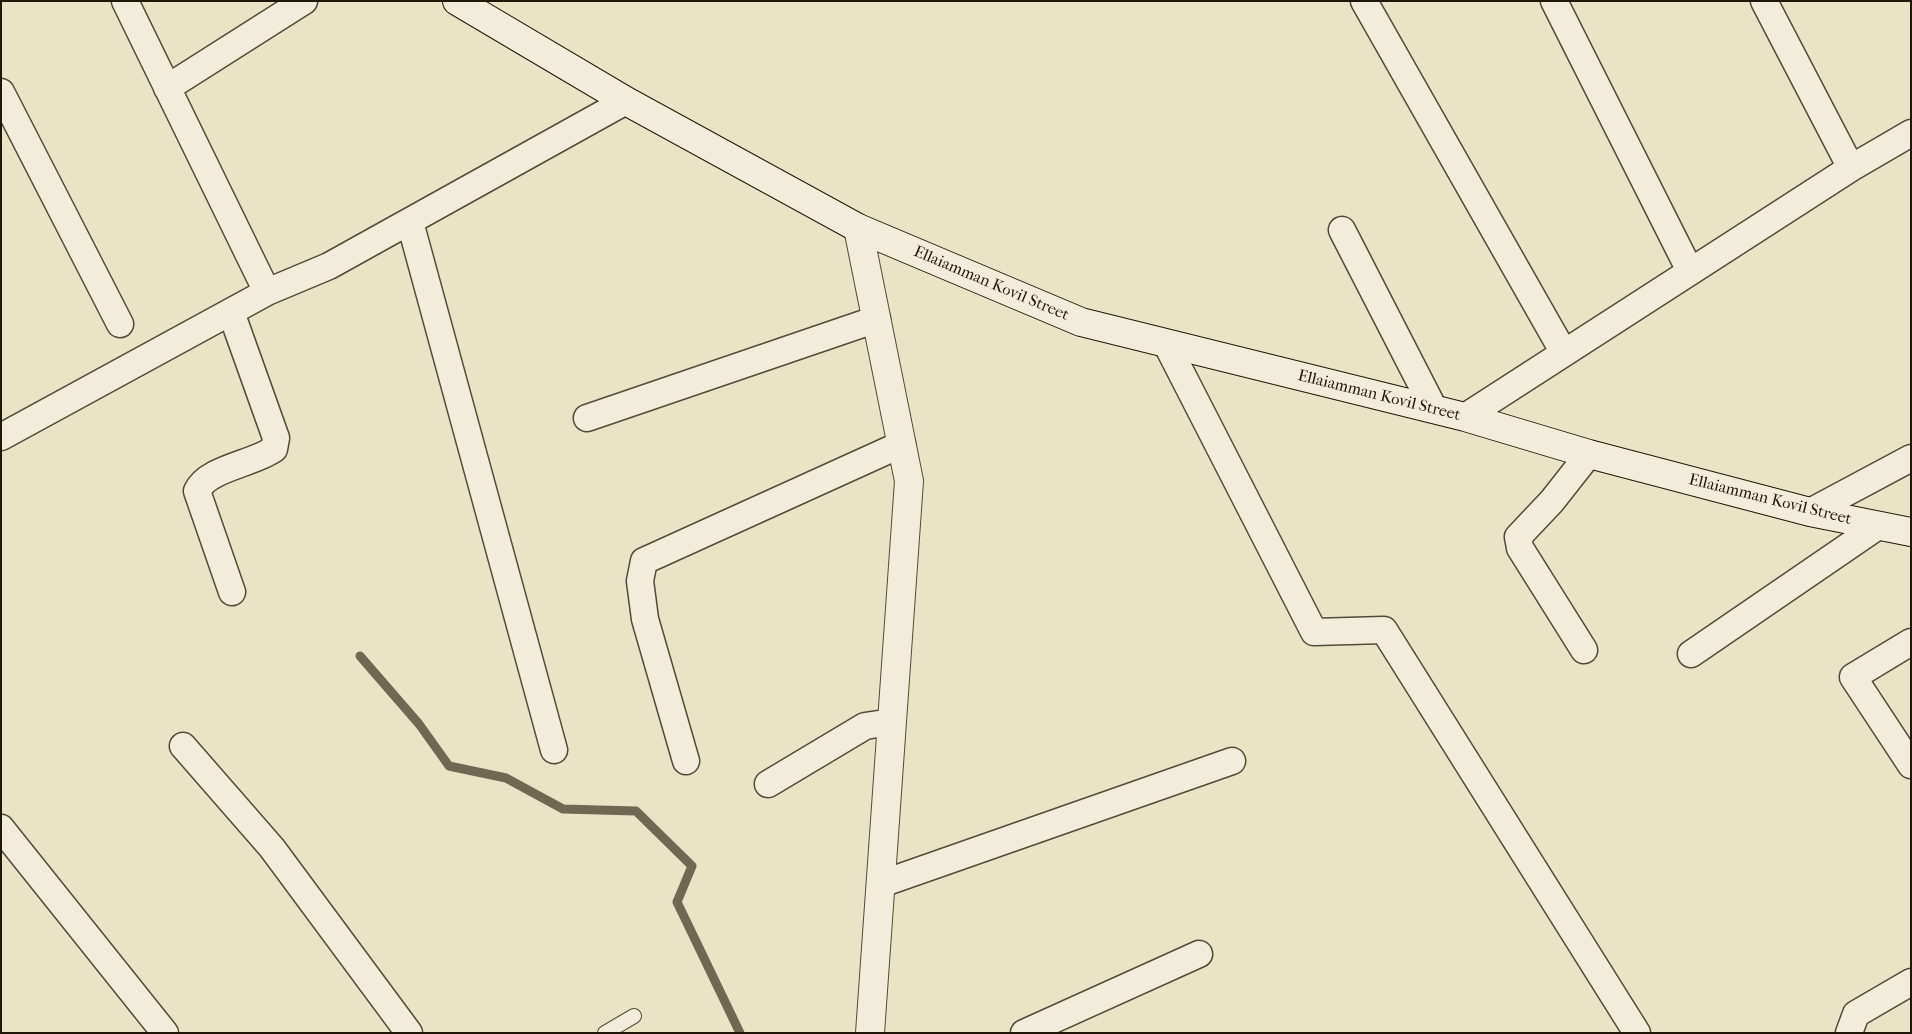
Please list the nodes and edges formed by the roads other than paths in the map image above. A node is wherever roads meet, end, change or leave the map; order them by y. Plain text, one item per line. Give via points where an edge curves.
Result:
1 (124, 1) edge
2 (304, 1) edge
3 (457, 1) edge
4 (1364, 1) edge
5 (1554, 1) edge
6 (1764, 1) edge
7 (167, 88) junction
8 (1, 92) edge
9 (626, 101) junction
10 (1911, 133) edge
11 (1851, 168) junction
12 (410, 222) junction
13 (858, 228) junction
14 (1342, 230) dead end
15 (1690, 272) junction
16 (267, 292) junction
17 (231, 312) junction
18 (876, 319) junction
19 (120, 324) dead end
20 (1166, 343) junction
21 (1564, 353) junction
22 (1434, 409) junction
23 (1465, 417) junction
24 (587, 418) dead end
25 (1, 436) edge
26 (902, 444) junction
27 (1589, 454) junction
28 (1911, 458) edge
29 (1810, 512) junction
30 (1878, 526) junction
31 (1911, 532) edge
32 (232, 592) dead end
33 (1911, 642) edge
34 (1584, 650) dead end
35 (1691, 654) dead end
36 (892, 722) junction
37 (183, 746) dead end
38 (554, 750) dead end
39 (1232, 761) dead end
40 (686, 762) dead end
41 (1911, 765) edge
42 (768, 784) dead end
43 (1, 828) edge
44 (881, 884) junction
45 (1199, 954) dead end
46 (1911, 982) edge
47 (634, 1016) dead end
48 (165, 1033) edge
49 (409, 1033) edge
50 (605, 1033) edge
51 (870, 1033) edge
52 (1024, 1033) edge
53 (1637, 1033) edge
54 (1849, 1033) edge

1 - 7 street
2 - 7 street
3 - 9 main road, Ellaiamman Kovil Street
4 - 21 street
5 - 15 street
6 - 11 street
7 - 16 street
8 - 19 street
9 - 12 street
9 - 13 main road, Ellaiamman Kovil Street
10 - 11 street
11 - 15 street
12 - 16 street via 329,266
12 - 38 street
13 - 18 main road
13 - 20 main road, Ellaiamman Kovil Street via 1081,322
14 - 22 street
15 - 21 street
16 - 17 street
17 - 25 street
17 - 32 street via 276,438 274,449 262,457 215,474 202,482 197,491
18 - 24 street
18 - 26 main road
20 - 22 main road, Ellaiamman Kovil Street
20 - 53 street via 1314,632 1384,630
21 - 23 street
22 - 23 main road, Ellaiamman Kovil Street
23 - 27 main road, Ellaiamman Kovil Street
26 - 36 main road via 909,481
26 - 40 street via 644,562 640,581 645,619
27 - 29 main road, Ellaiamman Kovil Street
27 - 34 street via 1518,537 1520,548
28 - 29 street
29 - 30 main road, Ellaiamman Kovil Street
30 - 31 main road, Ellaiamman Kovil Street
30 - 35 street
33 - 41 street via 1853,677
36 - 42 street via 865,726
36 - 44 main road
37 - 49 street via 272,848
39 - 44 street
43 - 48 street
44 - 51 main road
45 - 52 street
46 - 54 street via 1856,1014
47 - 50 lane

